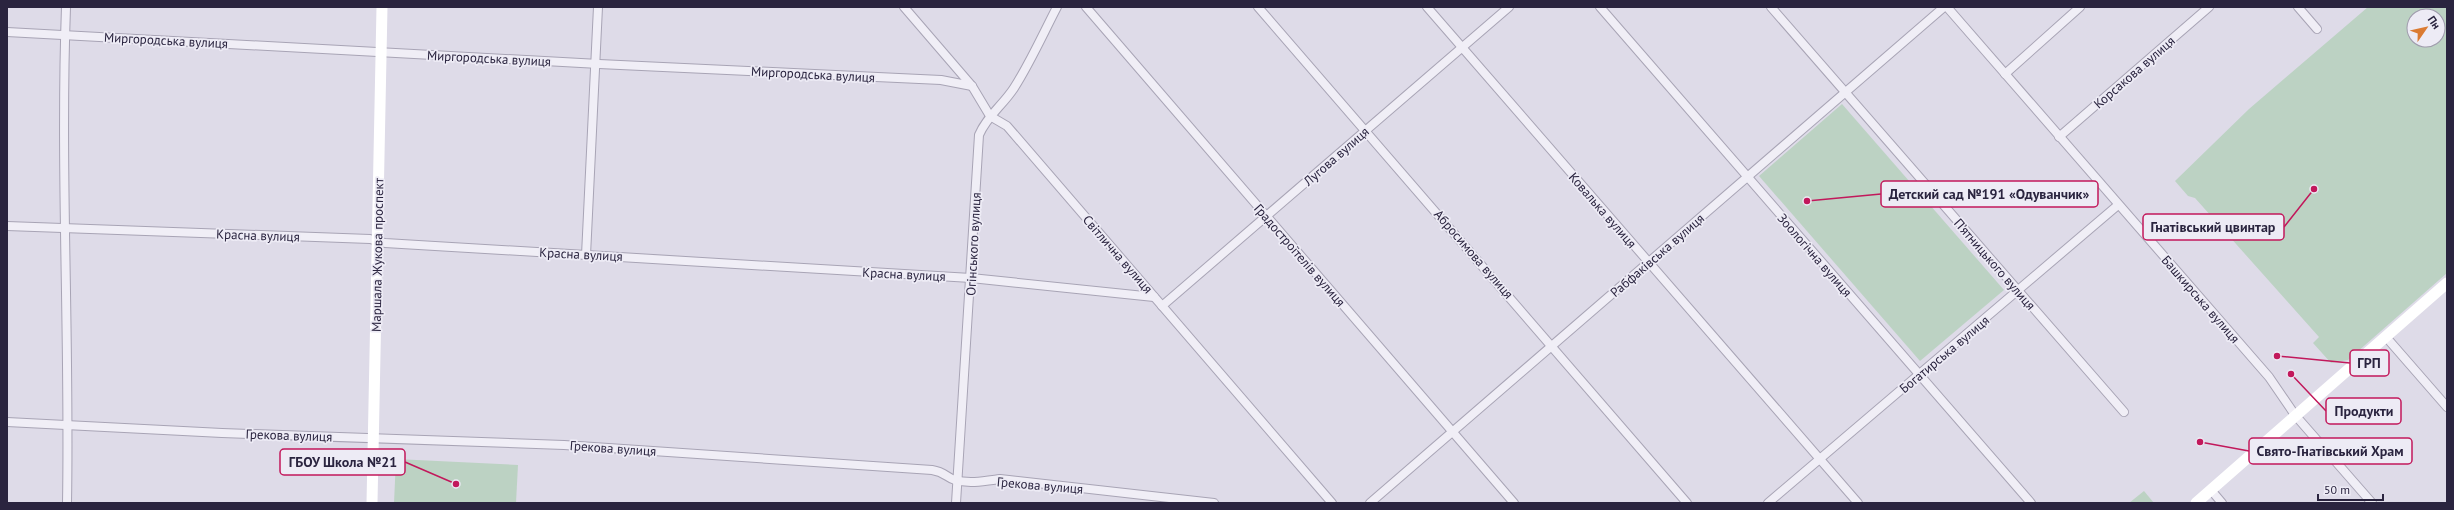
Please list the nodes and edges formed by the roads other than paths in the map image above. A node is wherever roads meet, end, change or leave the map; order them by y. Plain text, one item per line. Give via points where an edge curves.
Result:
1 (66, 7) edge
2 (382, 7) edge
3 (598, 7) edge
4 (904, 7) edge
5 (1057, 7) edge
6 (1086, 7) edge
7 (1258, 7) edge
8 (1427, 7) edge
9 (1509, 7) edge
10 (1600, 7) edge
11 (1771, 7) edge
12 (1946, 7) edge
13 (2080, 7) edge
14 (2209, 7) edge
15 (2298, 7) edge
16 (2317, 29) dead end
17 (7, 32) edge
18 (65, 35) junction
19 (1462, 47) junction
20 (381, 53) junction
21 (594, 64) junction
22 (2005, 74) junction
23 (972, 86) junction
24 (1845, 93) junction
25 (990, 116) junction
26 (1366, 130) junction
27 (2059, 137) junction
28 (1748, 177) junction
29 (2118, 205) junction
30 (1266, 216) junction
31 (7, 226) edge
32 (65, 228) junction
33 (377, 241) junction
34 (586, 255) junction
35 (1649, 262) junction
36 (972, 278) junction
37 (2447, 283) edge
38 (2018, 291) junction
39 (1154, 297) junction
40 (1162, 306) junction
41 (2386, 337) junction
42 (1553, 346) junction
43 (1919, 375) junction
44 (2447, 407) edge
45 (2124, 412) dead end
46 (2295, 415) junction
47 (7, 422) edge
48 (68, 424) junction
49 (1452, 432) junction
50 (373, 437) junction
51 (1820, 459) junction
52 (958, 480) junction
53 (2211, 490) junction
54 (67, 503) edge
55 (372, 503) edge
56 (956, 503) edge
57 (1214, 503) edge
58 (1332, 503) edge
59 (1370, 503) edge
60 (1514, 503) edge
61 (1687, 503) edge
62 (1768, 503) edge
63 (1858, 503) edge
64 (2031, 503) edge
65 (2196, 503) edge
66 (2222, 503) edge
67 (2372, 503) edge

1 - 18 street
2 - 20 street, Маршала Жукова проспект
3 - 21 street
4 - 23 street, Світлична вулиця
5 - 25 street, Огінського вулиця via 1014,88 1001,107
6 - 30 street, Градостроїтелiв вулиця
7 - 26 street, Абросимова вулиця
8 - 19 street, Ковалька вулиця
9 - 19 street, Лугова вулиця
10 - 28 street, Зоологічна вулиця
11 - 24 street, П’ятницького вулиця
12 - 22 street, Башкирська вулиця
12 - 24 street, Рабфаківська вулиця
13 - 22 street
14 - 27 street, Корсакова вулиця
15 - 16 street
17 - 18 street, Миргородська вулиця
18 - 20 street, Миргородська вулиця
18 - 32 street
19 - 26 street, Лугова вулиця
19 - 35 street, Ковалька вулиця
20 - 21 street, Миргородська вулиця
20 - 33 street, Маршала Жукова проспект
21 - 23 street, Миргородська вулиця via 941,80
21 - 34 street
22 - 27 street, Башкирська вулиця
23 - 25 street, Світлична вулиця
24 - 28 street, Рабфаківська вулиця
24 - 38 street, П’ятницького вулиця
25 - 36 street, Огінського вулиця via 979,135
25 - 39 street, Світлична вулиця via 1007,126
26 - 30 street, Лугова вулиця
26 - 42 street, Абросимова вулиця
27 - 29 street, Башкирська вулиця
28 - 35 street, Рабфаківська вулиця
28 - 43 street, Зоологічна вулиця
29 - 38 street, Богатирська вулиця
29 - 46 street, Башкирська вулиця via 2269,377
30 - 40 street, Лугова вулиця
30 - 49 street, Градостроїтелiв вулиця
31 - 32 street, Красна вулиця
32 - 33 street, Красна вулиця
32 - 48 street
33 - 34 street, Красна вулиця
33 - 50 street, Маршала Жукова проспект
34 - 36 street, Красна вулиця
35 - 42 street, Рабфаківська вулиця
35 - 51 street, Ковалька вулиця
36 - 39 street, Красна вулиця
36 - 52 street, Огінського вулиця
37 - 41 street
38 - 43 street, Богатирська вулиця
38 - 45 street, П’ятницького вулиця
39 - 40 street, Світлична вулиця
40 - 58 street, Світлична вулиця
41 - 44 street
41 - 46 street
42 - 49 street, Рабфаківська вулиця
42 - 61 street, Абросимова вулиця
43 - 51 street, Богатирська вулиця
43 - 64 street, Зоологічна вулиця
46 - 53 street
46 - 67 street, Башкирська вулиця
47 - 48 street, Грекова вулиця
48 - 50 street, Грекова вулиця via 222,433
48 - 54 street
49 - 59 street, Рабфаківська вулиця
49 - 60 street, Градостроїтелiв вулиця
50 - 52 street, Грекова вулиця via 570,445 924,470 943,472
50 - 55 street, Маршала Жукова проспект
51 - 62 street, Богатирська вулиця
51 - 63 street, Ковалька вулиця
52 - 56 street, Огінського вулиця
52 - 57 street, Грекова вулиця via 1000,479
53 - 65 street
53 - 66 street

